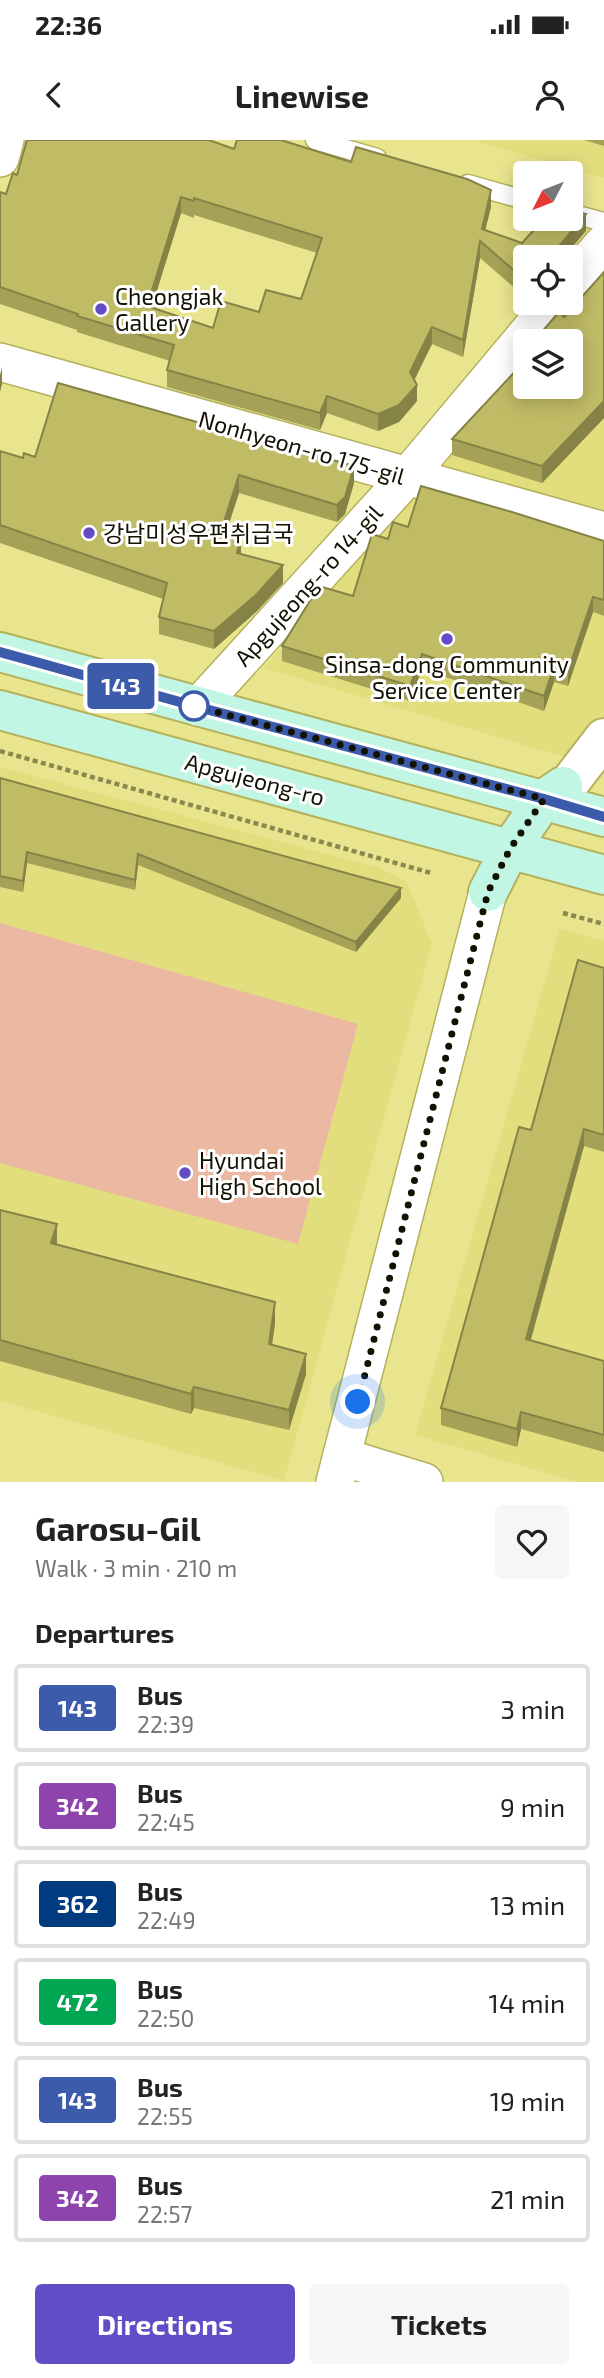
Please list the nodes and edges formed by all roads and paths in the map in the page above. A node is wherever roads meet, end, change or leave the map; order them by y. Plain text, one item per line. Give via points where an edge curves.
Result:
1 (5, 140) edge
2 (314, 140) edge
3 (0, 158) edge
4 (393, 162) edge
5 (446, 177) edge
6 (513, 197) edge
7 (583, 216) edge
8 (604, 222) edge
9 (604, 243) edge
10 (583, 267) edge
11 (543, 315) edge
12 (0, 362) edge
13 (407, 477) junction
14 (604, 531) edge
15 (0, 652) edge
16 (198, 707) junction
17 (0, 710) edge
18 (604, 738) edge
19 (0, 751) edge
20 (558, 790) junction
21 (604, 817) edge
22 (510, 849) junction
23 (431, 873) dead end
24 (604, 875) edge
25 (488, 892) joint
26 (563, 913) dead end
27 (604, 924) edge
28 (339, 1470) edge
29 (424, 1482) edge

1 - 3 street
2 - 4 lane
5 - 6 lane
7 - 8 lane
9 - 10 street
11 - 13 street, Apgujeong-ro 14-gil
12 - 13 street, Nonhyeon-ro 175-gil
13 - 14 street, Nonhyeon-ro 175-gil
13 - 16 street, Apgujeong-ro 14-gil
15 - 16 main road
16 - 20 main road
17 - 22 main road, Apgujeong-ro
18 - 20 street
19 - 23 path
20 - 21 main road
20 - 22 main road
22 - 24 main road, Apgujeong-ro
22 - 25 main road
25 - 28 street
26 - 27 path
28 - 29 street

